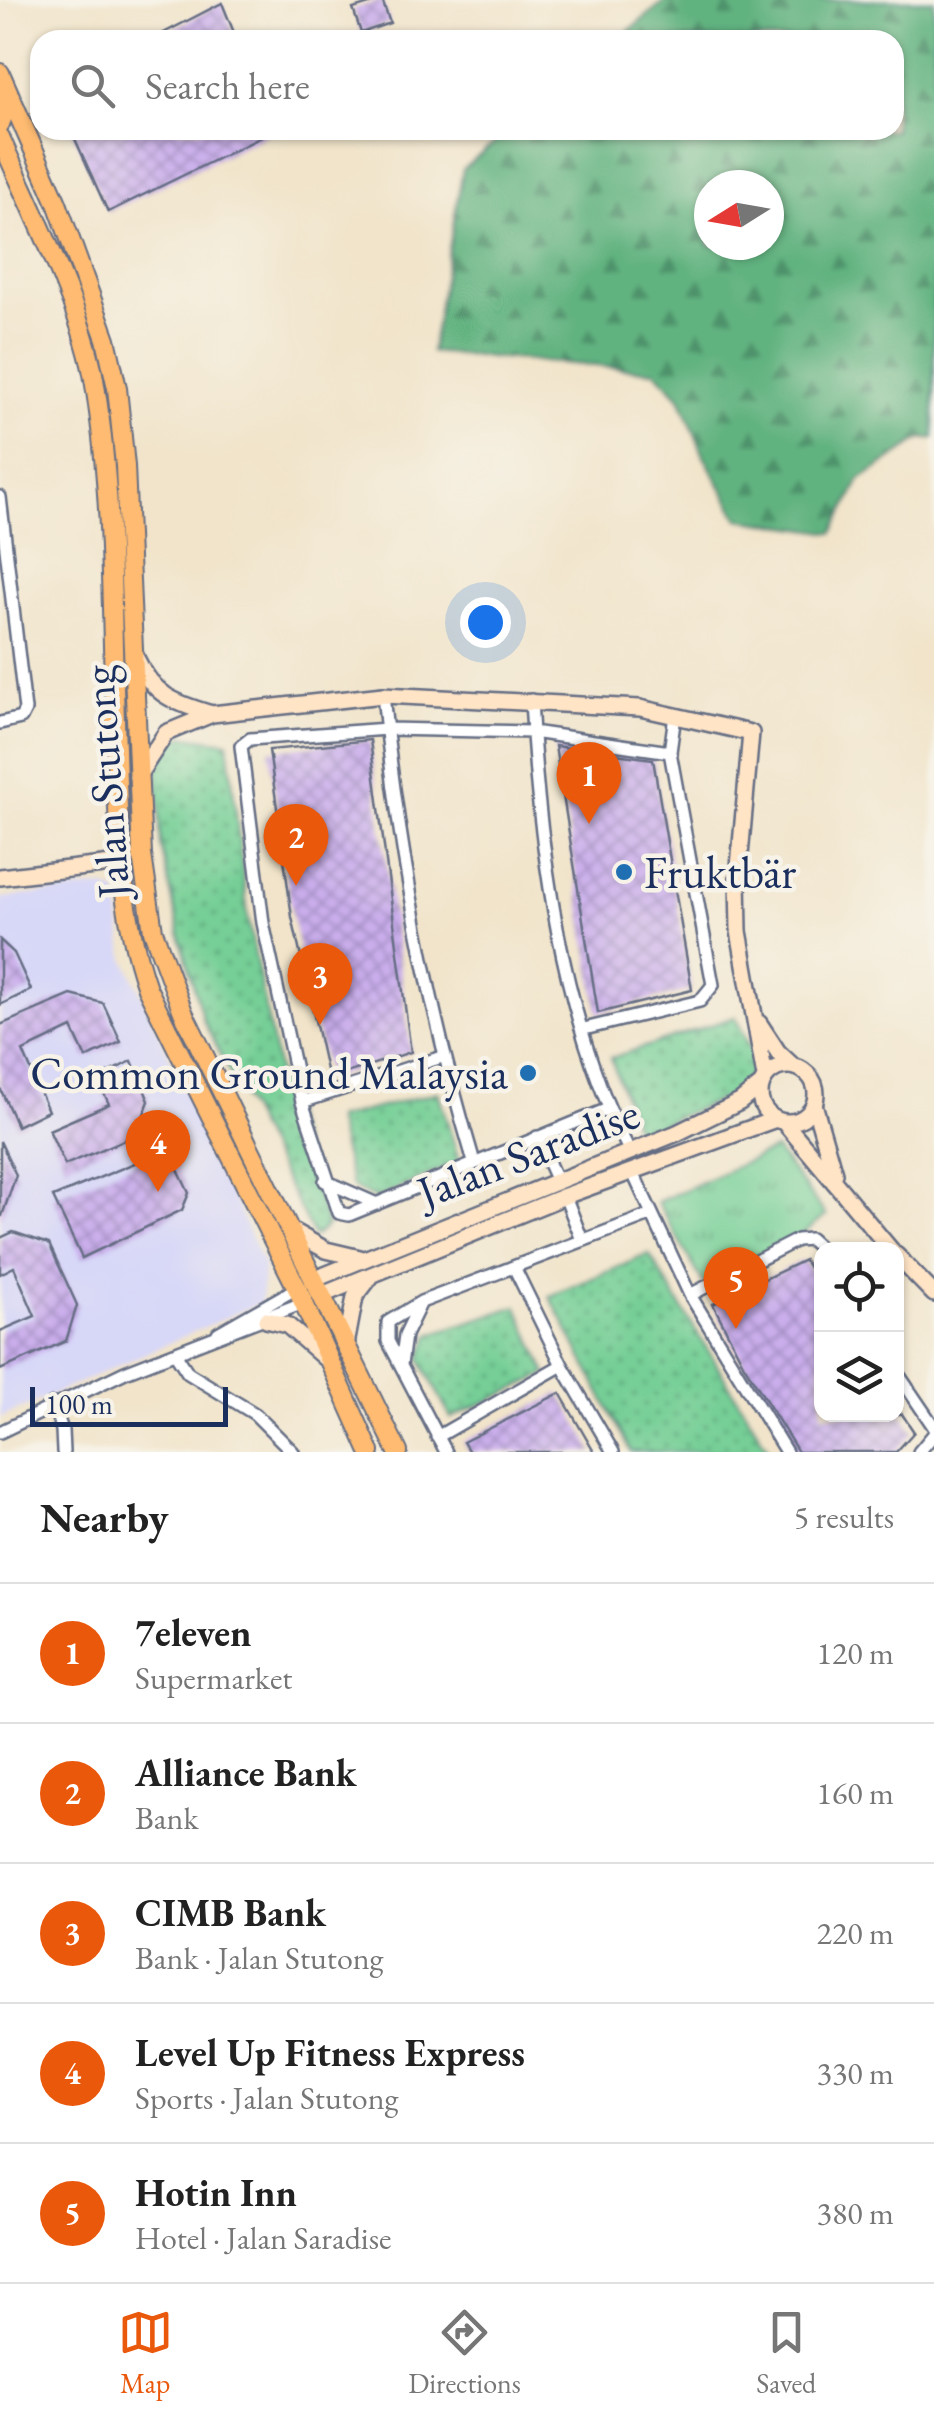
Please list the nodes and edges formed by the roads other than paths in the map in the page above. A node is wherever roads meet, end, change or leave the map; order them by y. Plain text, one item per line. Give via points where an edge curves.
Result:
1 (0, 73) edge
2 (0, 97) edge
3 (0, 124) edge
4 (0, 137) edge
5 (0, 497) edge
6 (134, 654) junction
7 (383, 696) junction
8 (530, 700) junction
9 (212, 714) junction
10 (675, 715) junction
11 (0, 723) edge
12 (386, 729) junction
13 (532, 732) junction
14 (670, 752) junction
15 (137, 778) junction
16 (142, 855) junction
17 (120, 863) junction
18 (0, 877) edge
19 (752, 1011) junction
20 (584, 1029) junction
21 (442, 1057) junction
22 (794, 1066) junction
23 (763, 1080) junction
24 (302, 1102) junction
25 (814, 1104) junction
26 (608, 1109) junction
27 (780, 1120) junction
28 (537, 1137) junction
29 (630, 1150) junction
30 (474, 1162) junction
31 (633, 1173) junction
32 (835, 1177) junction
33 (556, 1179) junction
34 (325, 1180) junction
35 (565, 1196) junction
36 (377, 1204) junction
37 (650, 1215) junction
38 (294, 1232) junction
39 (582, 1240) junction
40 (885, 1242) edge
41 (814, 1243) edge
42 (360, 1258) junction
43 (904, 1263) edge
44 (514, 1266) junction
45 (374, 1272) junction
46 (318, 1287) junction
47 (934, 1294) edge
48 (690, 1295) junction
49 (300, 1296) junction
50 (421, 1302) junction
51 (266, 1320) junction
52 (215, 1336) junction
53 (346, 1347) junction
54 (175, 1352) junction
55 (328, 1361) junction
56 (562, 1365) junction
57 (400, 1369) junction
58 (904, 1384) edge
59 (53, 1404) junction
60 (934, 1430) edge
61 (0, 1432) edge
62 (437, 1437) junction
63 (62, 1452) edge
64 (293, 1452) edge
65 (370, 1452) edge
66 (398, 1452) edge
67 (446, 1452) edge
68 (613, 1452) edge
69 (786, 1452) edge
70 (919, 1452) edge

1 - 6 main road, Jalan Stutong via 57,203 115,377
2 - 3 main road
4 - 17 main road, Jalan Stutong via 95,382
5 - 11 street via 25,710
6 - 9 street via 154,690
6 - 15 main road, Jalan Stutong
7 - 8 street
7 - 9 street
7 - 12 street
8 - 10 street
8 - 13 street
9 - 15 street via 166,734
10 - 14 street
10 - 19 street via 751,733 738,878
12 - 13 street
12 - 21 street via 397,833
12 - 24 street via 250,739 241,746 263,923
13 - 14 street
13 - 20 street via 562,942
14 - 20 street via 714,985 700,1000
15 - 16 main road, Jalan Stutong
16 - 17 main road
16 - 38 main road, Jalan Stutong via 164,969
17 - 18 street
17 - 49 main road, Jalan Stutong via 147,988
19 - 22 street
19 - 23 street
20 - 26 street
21 - 24 street
21 - 30 street
22 - 23 street
22 - 25 street via 814,1085
23 - 27 street via 764,1108
23 - 29 street, Jalan Saradise via 740,1102
24 - 34 street
25 - 27 street via 802,1118
25 - 32 street
26 - 28 street
26 - 29 street
27 - 31 street, Jalan Saradise
27 - 32 street
28 - 30 street
28 - 33 street
29 - 33 street, Jalan Saradise
30 - 36 street
31 - 35 street, Jalan Saradise
31 - 37 street, Jalan Saradise
32 - 40 street
33 - 42 street, Jalan Saradise
34 - 36 street
34 - 36 street via 342,1215
35 - 39 street, Jalan Saradise
35 - 45 street, Jalan Saradise
37 - 39 street
37 - 48 street, Jalan Saradise
38 - 42 street via 326,1250
38 - 46 main road, Jalan Stutong
39 - 44 street
41 - 48 street via 797,1240
42 - 46 street, Jalan Saradise
43 - 47 street
44 - 50 street
44 - 56 street
45 - 46 street, Jalan Saradise
45 - 53 street via 355,1297
46 - 49 main road
46 - 53 main road, Jalan Stutong
48 - 69 street, Jalan Saradise
49 - 51 street
49 - 52 street
49 - 55 main road, Jalan Stutong
50 - 57 street via 405,1335
50 - 57 street via 385,1328
51 - 52 street
51 - 55 street via 287,1325
52 - 54 street
53 - 66 main road, Jalan Stutong
54 - 59 street
54 - 64 street via 188,1372 254,1414
55 - 65 main road, Jalan Stutong
56 - 62 street
56 - 68 street
57 - 62 street
58 - 60 street
59 - 61 street
59 - 63 street
60 - 70 street
62 - 67 street

